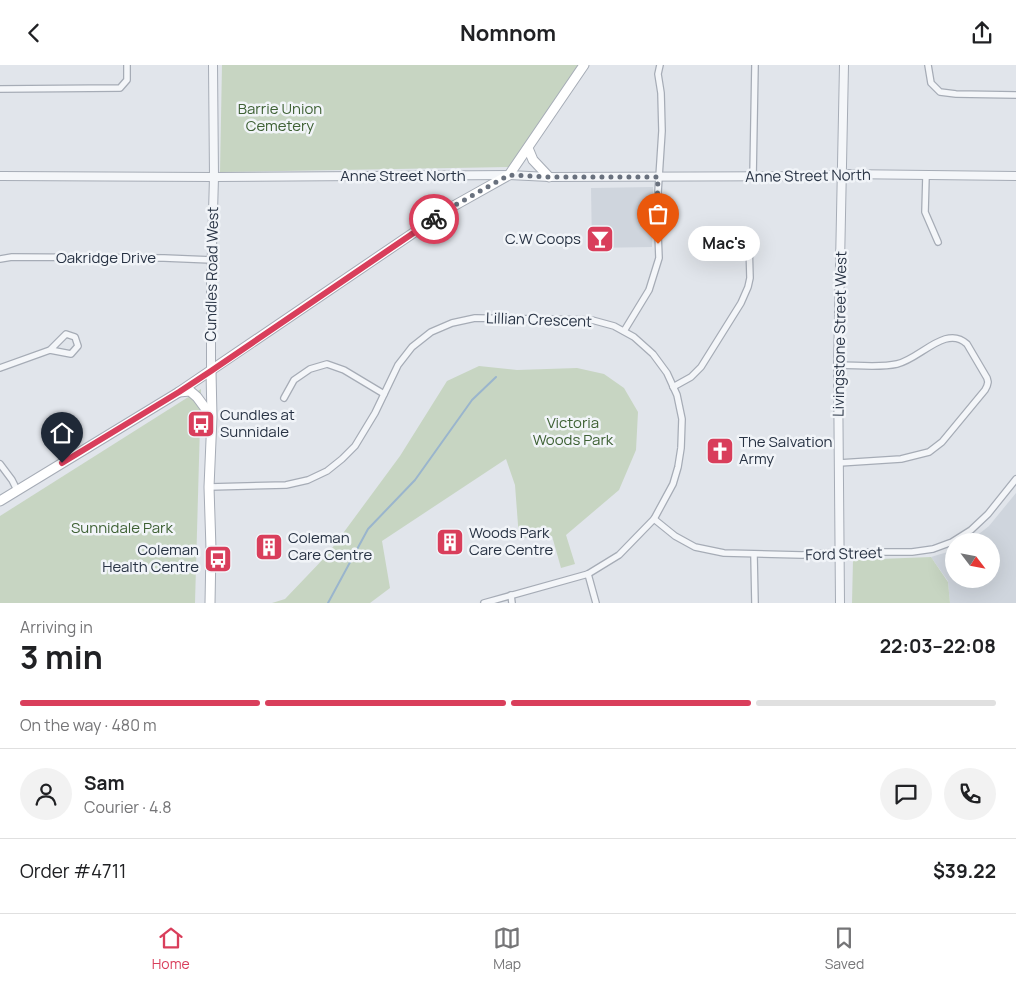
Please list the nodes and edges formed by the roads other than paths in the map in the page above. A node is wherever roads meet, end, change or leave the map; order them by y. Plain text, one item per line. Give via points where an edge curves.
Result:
1 (127, 65) edge
2 (213, 65) edge
3 (584, 65) edge
4 (660, 65) edge
5 (755, 65) edge
6 (844, 65) edge
7 (928, 65) edge
8 (0, 89) edge
9 (1016, 95) edge
10 (528, 148) junction
11 (842, 174) junction
12 (0, 175) edge
13 (509, 175) junction
14 (926, 176) junction
15 (1016, 176) edge
16 (214, 177) junction
17 (549, 177) junction
18 (658, 177) junction
19 (753, 177) junction
20 (938, 242) dead end
21 (750, 243) dead end
22 (0, 259) edge
23 (212, 260) junction
24 (624, 331) junction
25 (50, 350) junction
26 (838, 365) junction
27 (0, 368) edge
28 (211, 371) junction
29 (673, 387) junction
30 (179, 392) junction
31 (384, 394) junction
32 (284, 398) dead end
33 (212, 417) junction
34 (839, 463) junction
35 (0, 464) edge
36 (1016, 479) edge
37 (210, 487) junction
38 (17, 490) junction
39 (0, 501) edge
40 (654, 519) junction
41 (840, 552) junction
42 (754, 555) junction
43 (588, 574) junction
44 (511, 595) junction
45 (210, 603) edge
46 (484, 603) edge
47 (512, 603) edge
48 (596, 603) edge
49 (755, 603) edge
50 (840, 603) edge

1 - 8 street via 127,80 120,87
2 - 16 street, Cundles Road West
3 - 10 main road
4 - 18 street via 662,131
5 - 19 street
6 - 11 street, Livingstone Street West
7 - 9 street via 930,83 940,92
10 - 13 main road
10 - 17 main road via 538,167
11 - 14 street, Anne Street North
11 - 19 street, Anne Street North
11 - 26 street, Livingstone Street West
12 - 16 street, Anne Street North
13 - 16 street, Anne Street North
13 - 17 street, Anne Street North
13 - 28 main road via 450,208
14 - 15 street, Anne Street North
14 - 20 street via 925,212
16 - 23 street, Cundles Road West
17 - 18 street, Anne Street North
18 - 19 street, Anne Street North
18 - 24 street via 659,258 649,290
21 - 29 street via 750,279 741,303 701,367
22 - 23 street, Oakridge Drive
23 - 28 street, Cundles Road West
24 - 29 street, Lillian Crescent via 653,354
24 - 31 street, Lillian Crescent via 592,320 475,318 452,323 431,332 412,347 398,365
25 - 25 street via 71,354 78,346 75,337 66,334
25 - 27 street
26 - 34 street, Livingstone Street West
26 - 34 street via 896,365 941,340 955,337 967,344 988,382 942,442 929,452 902,459
28 - 30 main road
28 - 33 main road, Cundles Road West
29 - 40 street, Lillian Crescent via 682,419 681,448 673,484
30 - 33 main road via 190,391
30 - 38 main road
31 - 32 street via 344,370 326,364 310,369 294,380
31 - 37 street, Lillian Crescent via 355,446 326,471 308,480 286,485
33 - 37 main road, Cundles Road West
34 - 41 street, Livingstone Street West
35 - 38 street
36 - 41 street, Ford Street via 988,514 952,542 912,552
37 - 45 main road, Cundles Road West
38 - 39 main road
40 - 42 street, Ford Street via 695,547
40 - 43 street, Lillian Crescent via 619,555
41 - 42 street, Ford Street
41 - 50 street, Livingstone Street West
42 - 49 street
43 - 44 street, Lillian Crescent
43 - 48 street
44 - 46 street, Lillian Crescent
44 - 47 street

